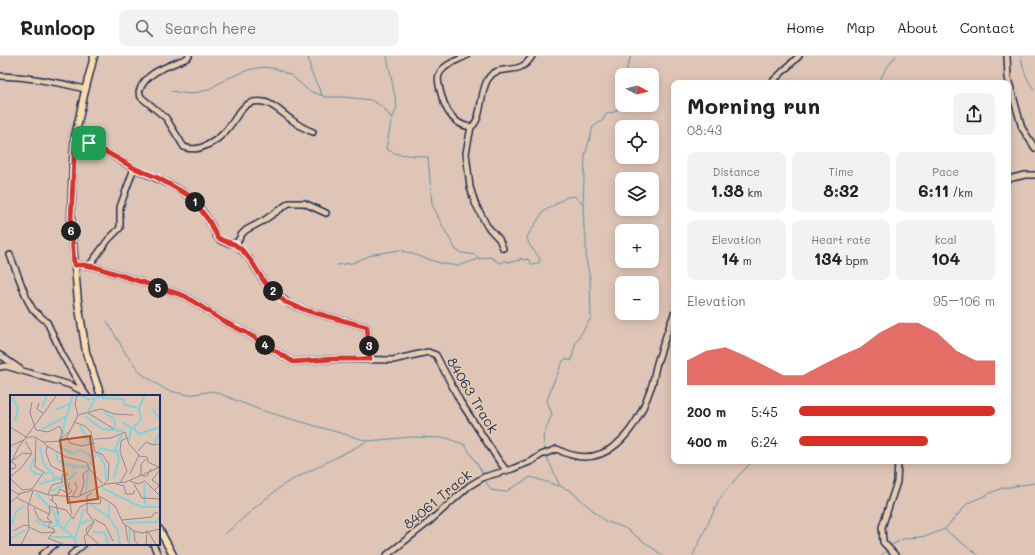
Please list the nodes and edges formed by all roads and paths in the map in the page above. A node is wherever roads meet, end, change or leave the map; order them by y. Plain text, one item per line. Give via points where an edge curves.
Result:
1 (94, 56) edge
2 (188, 56) edge
3 (466, 56) edge
4 (532, 56) edge
5 (799, 56) edge
6 (1007, 56) edge
7 (0, 76) edge
8 (774, 80) edge
9 (1009, 80) edge
10 (85, 89) junction
11 (1011, 89) edge
12 (471, 127) junction
13 (313, 132) dead end
14 (75, 139) junction
15 (1035, 148) edge
16 (134, 168) junction
17 (1035, 175) edge
18 (1011, 178) edge
19 (326, 213) dead end
20 (234, 244) junction
21 (503, 248) dead end
22 (10, 255) dead end
23 (74, 265) junction
24 (89, 266) junction
25 (671, 322) edge
26 (0, 354) edge
27 (370, 359) junction
28 (0, 367) edge
29 (24, 372) junction
30 (86, 394) edge
31 (101, 395) edge
32 (898, 464) edge
33 (506, 470) junction
34 (160, 531) edge
35 (53, 545) edge
36 (83, 545) edge
37 (153, 545) edge
38 (42, 555) edge
39 (71, 555) edge
40 (158, 555) edge
41 (173, 555) edge
42 (387, 555) edge
43 (894, 555) edge

1 - 10 main road
2 - 13 street via 158,70 143,84 139,92 141,97 166,118 184,146 195,149 212,142 224,133 242,108 262,101 302,128
3 - 12 street via 443,68 438,81 443,103 448,111 459,124
4 - 12 street via 523,66 514,70 494,72 488,78 478,120
5 - 8 street
6 - 9 street
7 - 10 street
10 - 14 main road
11 - 15 street via 1022,128
12 - 21 street via 466,153 470,187 486,226 499,239
14 - 16 street via 94,145
14 - 23 main road via 71,220
16 - 20 street via 188,195 209,221 218,238
16 - 24 street via 120,207 120,228
17 - 18 street
19 - 20 street via 304,203 289,203 246,230
20 - 27 street via 250,258 265,283 289,304 367,327
22 - 30 street via 33,310 47,322
23 - 24 street, 84063 Track
23 - 31 main road via 86,352
24 - 27 street, 84063 Track via 185,296 293,362
25 - 33 street, 84061 Track via 644,406 635,422 612,449 585,458 575,457 557,449
26 - 29 street
27 - 33 street, 84063 Track via 393,360 428,352 436,355 460,401
28 - 29 street via 6,366
29 - 30 street via 70,385
32 - 43 street via 897,482 882,527 883,542
33 - 42 street, 84061 Track via 484,476 469,486
34 - 41 main road
35 - 38 street
36 - 39 street
37 - 40 street

